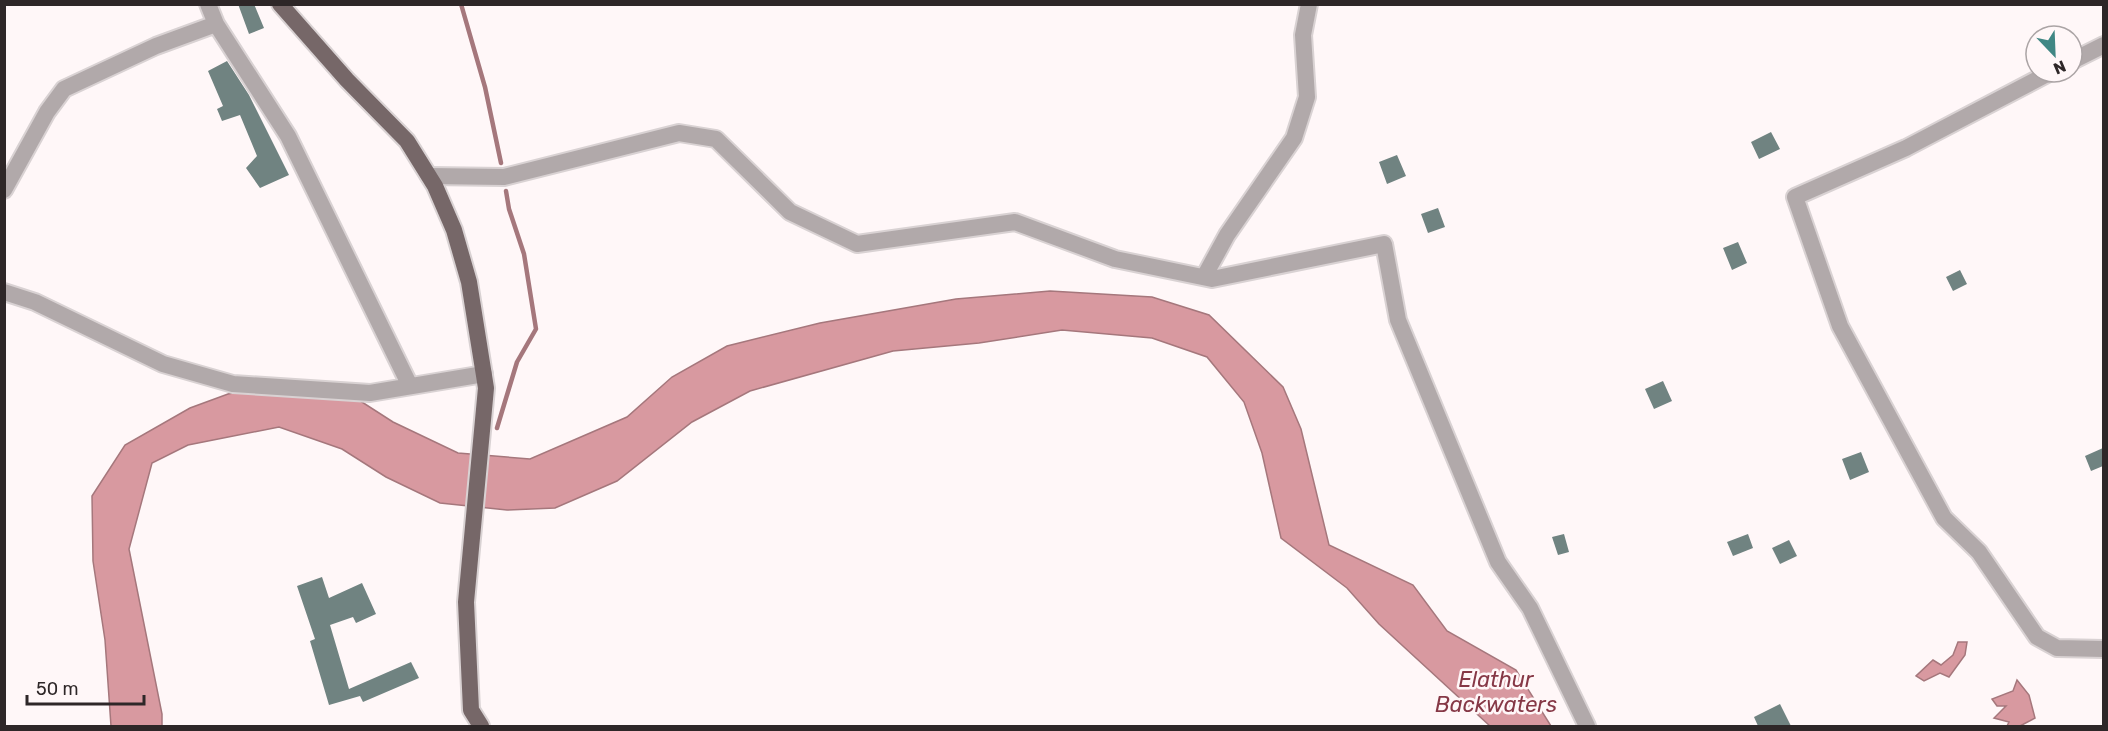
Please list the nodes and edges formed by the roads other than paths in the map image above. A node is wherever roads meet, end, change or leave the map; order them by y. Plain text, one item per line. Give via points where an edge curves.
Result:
1 (208, 4) edge
2 (280, 4) edge
3 (1310, 4) edge
4 (216, 24) junction
5 (2103, 45) edge
6 (2084, 55) edge
7 (2028, 84) edge
8 (429, 176) junction
9 (4, 190) edge
10 (1204, 277) junction
11 (4, 292) edge
12 (485, 381) junction
13 (410, 386) junction
14 (2103, 649) edge
15 (481, 726) edge
16 (1587, 726) edge

1 - 4 street
2 - 8 main road via 407,141
3 - 10 street via 1303,35 1307,97 1294,138 1233,226
4 - 9 street via 156,46 64,89
4 - 13 street via 288,136
5 - 6 street
7 - 14 street via 1906,148 1795,197 1840,326 1944,518 1979,552 2037,637 2057,648
8 - 10 street via 504,177 679,133 716,139 790,212 857,244 1015,222 1115,260
8 - 12 main road via 454,230 469,282
10 - 16 street via 1212,279 1384,244 1398,320 1498,562 1530,608
11 - 13 street via 35,302 163,364 233,384 370,393
12 - 13 street
12 - 15 main road via 466,602 471,710

